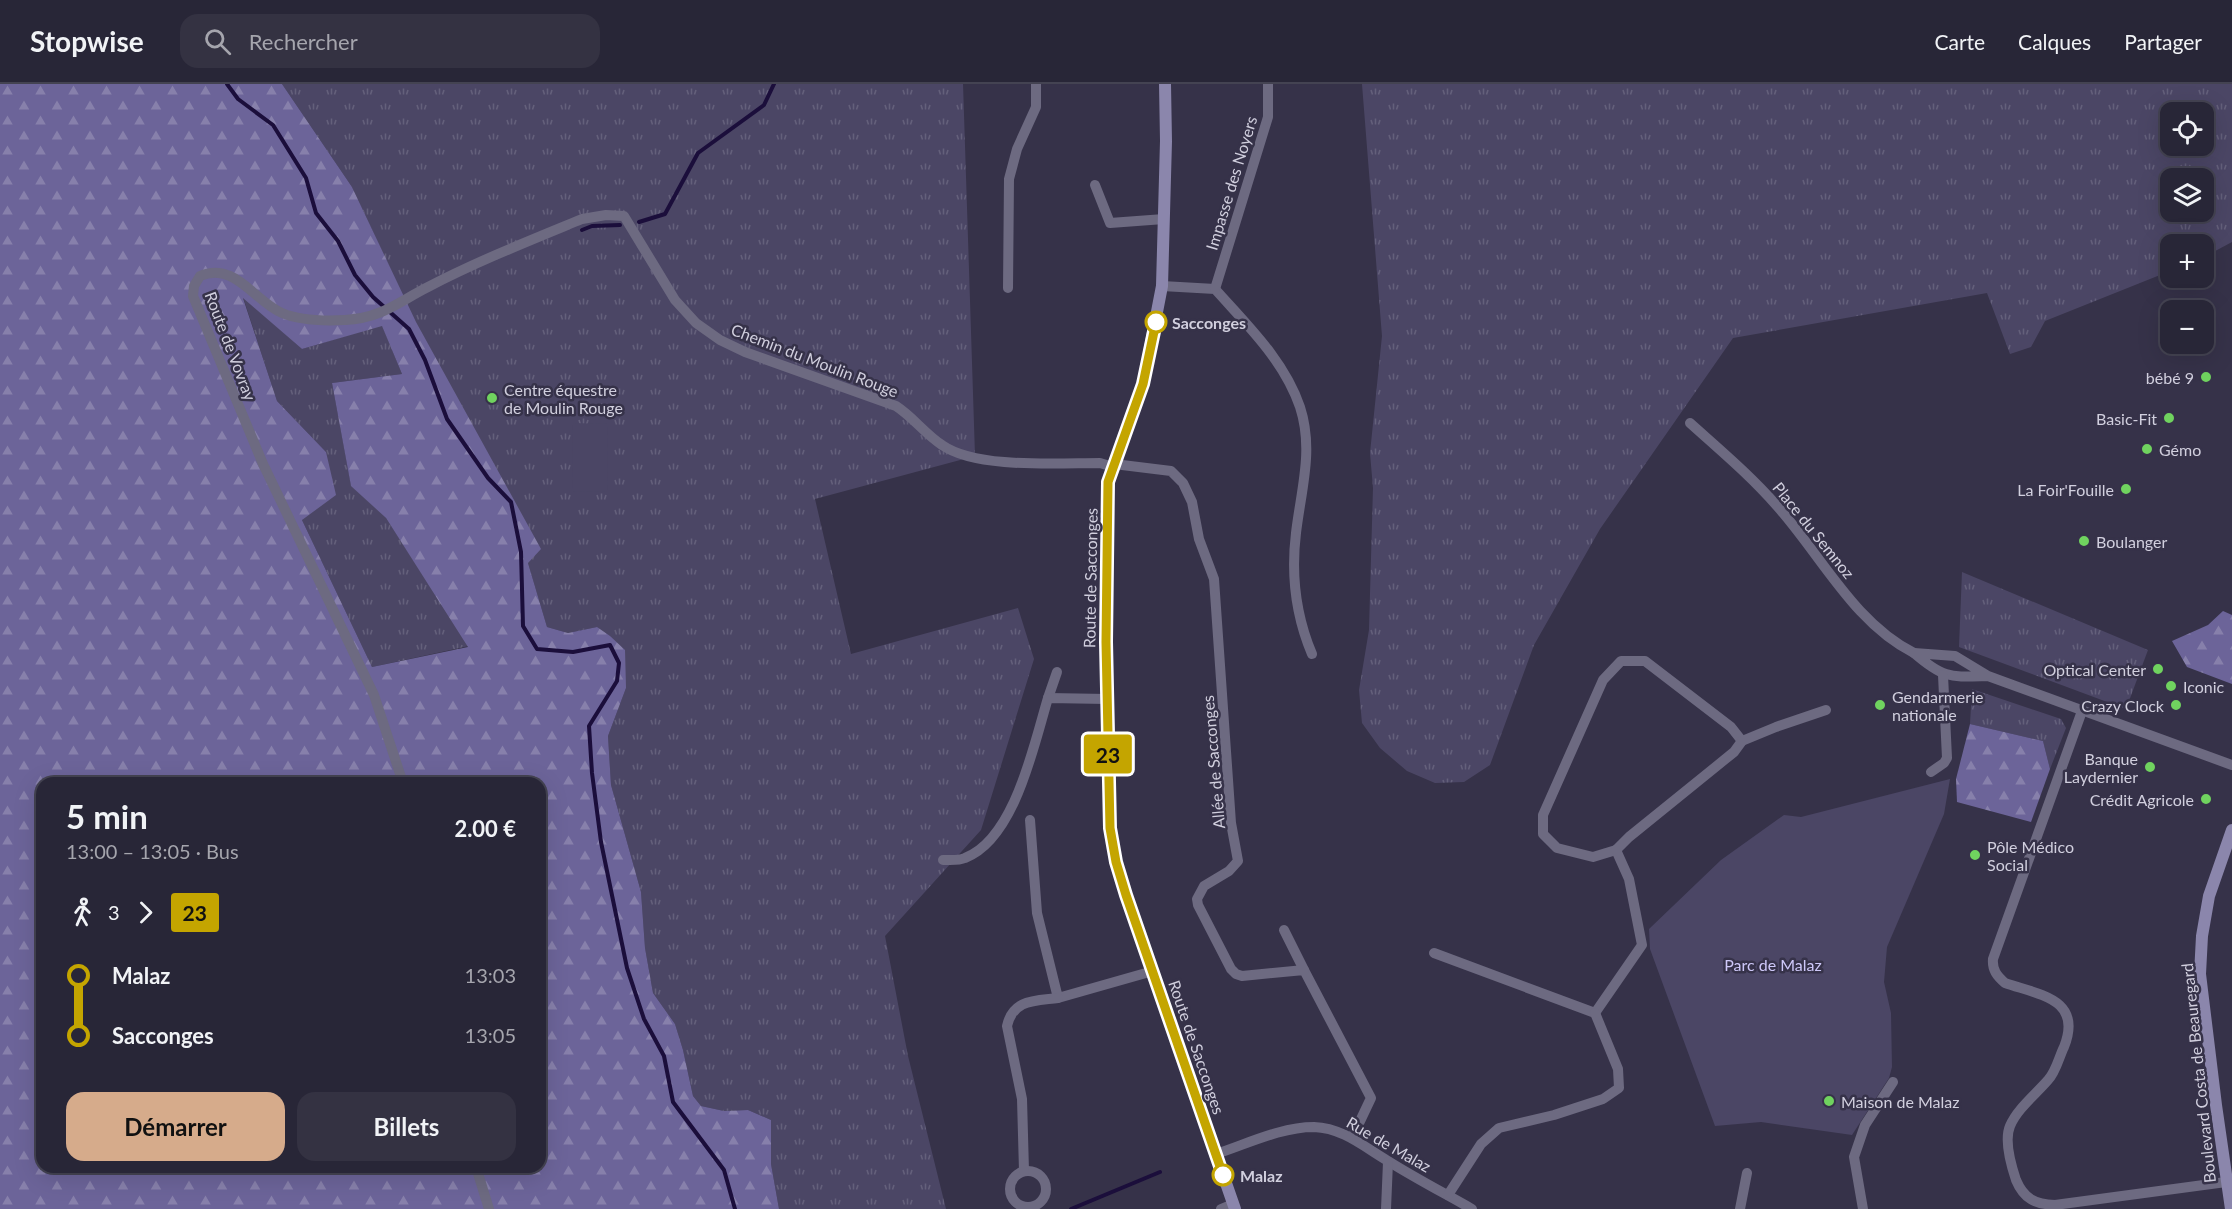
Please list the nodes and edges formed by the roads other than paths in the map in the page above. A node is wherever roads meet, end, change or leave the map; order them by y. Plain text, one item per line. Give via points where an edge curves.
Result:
1 (1036, 84) edge
2 (1165, 84) edge
3 (1268, 84) edge
4 (1095, 185) dead end
5 (624, 216) joint
6 (1164, 219) junction
7 (1162, 286) junction
8 (1008, 288) dead end
9 (1215, 289) junction
10 (1690, 423) dead end
11 (1114, 465) junction
12 (1914, 653) junction
13 (1312, 654) dead end
14 (1057, 672) dead end
15 (1943, 675) junction
16 (1988, 676) junction
17 (1048, 698) junction
18 (1107, 699) junction
19 (1826, 711) dead end
20 (2082, 711) junction
21 (1742, 741) junction
22 (2232, 765) edge
23 (1931, 772) dead end
24 (402, 777) edge
25 (1030, 820) dead end
26 (2232, 830) edge
27 (1616, 850) junction
28 (942, 860) dead end
29 (1284, 930) dead end
30 (1434, 953) dead end
31 (1304, 970) junction
32 (1153, 971) junction
33 (1058, 998) junction
34 (1595, 1013) junction
35 (1893, 1082) dead end
36 (1352, 1138) junction
37 (1216, 1154) junction
38 (1388, 1162) junction
39 (1024, 1171) junction
40 (478, 1173) edge
41 (1747, 1173) dead end
42 (2226, 1182) junction
43 (1448, 1195) junction
44 (1230, 1207) edge
45 (1027, 1208) edge
46 (489, 1209) edge
47 (1386, 1209) edge
48 (1472, 1209) edge
49 (1740, 1209) edge
50 (1863, 1209) edge
51 (2231, 1209) edge

1 - 8 street via 1036,107 1017,149 1009,179
2 - 6 street, Route de Sacconges
3 - 9 street, Impasse des Noyers via 1268,117
4 - 6 street via 1110,223
5 - 11 street, Chemin du Moulin Rouge via 675,300 696,323 720,340 896,406 941,445 958,454 988,460
5 - 24 street, Route de Vovray via 582,219 428,286 378,315 315,320 282,313 235,278 217,272 200,276 194,286 193,297 263,464 374,695
6 - 7 street, Route de Sacconges
7 - 9 street
7 - 11 street, Route de Sacconges via 1143,384
9 - 13 street via 1279,364 1300,408 1307,461 1294,582
10 - 12 street, Place du Semnoz via 1778,506 1871,621
11 - 18 street, Route de Sacconges via 1108,486
11 - 31 street, Allée de Sacconges via 1172,471 1183,483 1214,579 1231,823 1238,861 1204,886 1198,893 1198,905 1236,974
12 - 15 street, Place du Semnoz
12 - 16 street via 1955,656
14 - 17 street
15 - 16 street
15 - 23 street via 1947,758
16 - 20 street
17 - 18 street
17 - 28 street via 1015,802 1001,827 967,858
18 - 32 street, Route de Sacconges via 1110,828 1120,873
19 - 21 street
20 - 22 street
20 - 42 street via 1992,959 1992,966 2005,983 2060,1003 2070,1024 2051,1077 2010,1126 2007,1137 2015,1176 2027,1198 2055,1205
21 - 27 street via 1734,752
21 - 27 street via 1731,727 1645,660 1621,661 1603,680 1543,815 1543,834 1557,848 1593,857
25 - 33 street via 1037,913
26 - 42 street, Boulevard Costa de Beauregard via 2209,896 2200,974
27 - 34 street via 1629,879 1642,945
29 - 31 street
30 - 34 street
31 - 36 street via 1371,1098
32 - 33 street
32 - 37 street, Route de Sacconges
33 - 39 street via 1017,1007 1007,1026 1022,1099
34 - 43 street via 1618,1069 1619,1088 1603,1099 1499,1128 1481,1144
35 - 50 street via 1865,1125 1854,1157
36 - 37 street, Rue de Malaz via 1338,1131 1312,1127 1268,1136
36 - 38 street, Rue de Malaz
37 - 44 street, Route de Sacconges
38 - 43 street, Rue de Malaz
38 - 47 street
39 - 45 street via 1011,1182 1010,1191 1012,1199
39 - 45 street via 1041,1176 1046,1183 1043,1200
40 - 46 street
41 - 49 street
42 - 51 street, Boulevard Costa de Beauregard
43 - 48 street, Rue de Malaz

